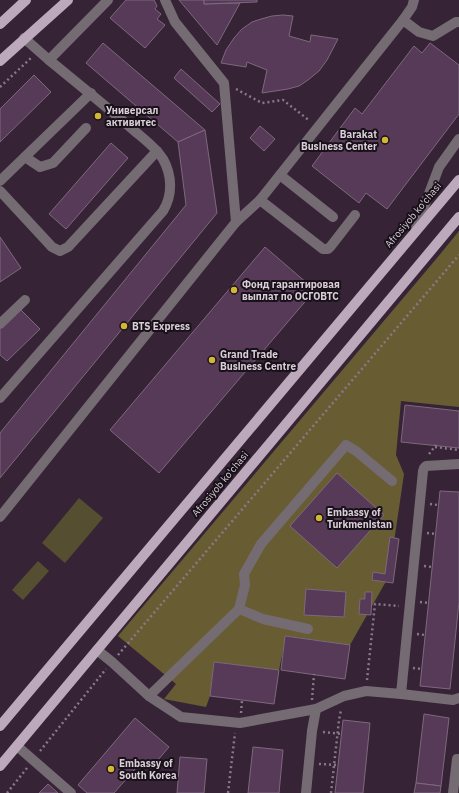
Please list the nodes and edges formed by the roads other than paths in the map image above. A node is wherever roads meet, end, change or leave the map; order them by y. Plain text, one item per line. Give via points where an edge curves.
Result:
1 (26, 0) edge
2 (68, 0) edge
3 (108, 0) edge
4 (165, 0) edge
5 (414, 0) edge
6 (403, 20) junction
7 (459, 22) edge
8 (0, 24) edge
9 (24, 38) junction
10 (49, 60) junction
11 (0, 61) edge
12 (91, 93) junction
13 (86, 128) dead end
14 (459, 139) edge
15 (157, 151) junction
16 (25, 157) junction
17 (280, 175) junction
18 (459, 180) edge
19 (0, 181) edge
20 (0, 191) edge
21 (260, 200) junction
22 (355, 215) dead end
23 (333, 217) dead end
24 (459, 217) edge
25 (236, 222) junction
26 (416, 231) junction
27 (26, 300) dead end
28 (0, 324) edge
29 (0, 398) edge
30 (459, 464) edge
31 (392, 481) dead end
32 (0, 518) edge
33 (239, 609) junction
34 (308, 629) dead end
35 (97, 650) junction
36 (401, 694) junction
37 (149, 696) junction
38 (459, 698) edge
39 (314, 709) junction
40 (0, 726) edge
41 (17, 746) junction
42 (459, 760) edge
43 (0, 766) edge
44 (71, 793) edge
45 (306, 793) edge
46 (453, 793) edge

1 - 8 main road
2 - 9 main road
3 - 10 lane
4 - 25 lane via 175,22 224,83
5 - 6 lane
6 - 7 lane via 419,32 433,36
6 - 17 lane
9 - 10 lane
9 - 11 main road
10 - 12 lane
12 - 15 lane
12 - 16 lane
13 - 16 lane via 53,163 40,167
14 - 26 lane via 439,167
15 - 20 lane via 68,247 60,251 52,248
15 - 29 lane via 167,166 170,184 163,211
16 - 19 lane
17 - 21 lane
17 - 23 lane
18 - 26 main road, Afrosiyob ko'chasi
21 - 22 lane via 324,249 331,246
21 - 25 lane
24 - 35 main road, Afrosiyob ko'chasi
25 - 32 lane
26 - 40 main road, Afrosiyob ko'chasi
27 - 28 lane
30 - 36 lane via 424,468
31 - 33 lane via 346,445 261,544 244,574 245,585
33 - 34 lane via 263,619
33 - 37 lane
35 - 37 lane
35 - 41 main road, Afrosiyob ko'chasi
36 - 38 lane via 453,700
36 - 39 lane via 366,691 344,696
37 - 39 lane via 181,718 240,723
39 - 45 lane
41 - 43 main road, Afrosiyob ko'chasi
41 - 44 lane
42 - 46 lane via 457,759

